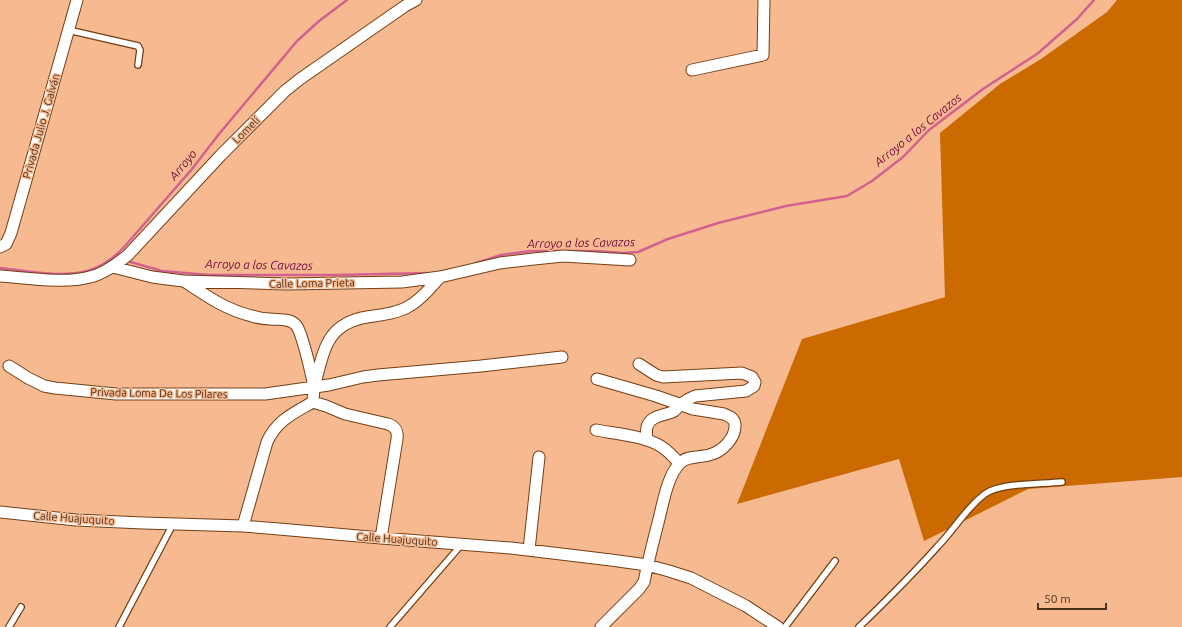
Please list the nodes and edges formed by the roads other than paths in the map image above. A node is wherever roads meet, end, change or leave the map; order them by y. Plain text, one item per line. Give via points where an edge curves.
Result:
1 (77, 0) edge
2 (416, 0) edge
3 (764, 0) edge
4 (68, 30) junction
5 (138, 65) dead end
6 (692, 70) dead end
7 (0, 247) edge
8 (630, 260) dead end
9 (113, 267) junction
10 (0, 276) edge
11 (440, 277) junction
12 (183, 281) junction
13 (562, 357) dead end
14 (639, 364) dead end
15 (9, 366) dead end
16 (597, 379) dead end
17 (314, 388) junction
18 (313, 402) junction
19 (681, 404) junction
20 (596, 430) dead end
21 (646, 440) junction
22 (539, 457) dead end
23 (679, 463) junction
24 (1062, 482) dead end
25 (0, 512) edge
26 (173, 524) junction
27 (243, 526) junction
28 (381, 538) junction
29 (462, 544) junction
30 (529, 550) junction
31 (835, 561) dead end
32 (647, 565) junction
33 (21, 607) dead end
34 (9, 627) edge
35 (119, 627) edge
36 (390, 627) edge
37 (601, 627) edge
38 (778, 627) edge
39 (784, 627) edge
40 (859, 627) edge

1 - 4 street, Privada Julio J. Galván
2 - 9 street, Lomelí via 285,91 128,255
3 - 6 street via 763,55
4 - 5 lane via 138,46
4 - 7 street, Privada Julio J. Galván via 11,233 6,244
8 - 11 street, Calle Loma Prieta via 563,256 500,263
9 - 10 street, Lomelí via 92,277 77,280
9 - 12 street, Calle Loma Prieta via 152,277
11 - 12 street, Calle Loma Prieta via 402,282 287,284
11 - 17 street via 407,308 355,319 338,329 325,347
12 - 17 street via 213,300 251,316 290,320 296,324
13 - 17 street, Privada Loma De Los Pilares via 378,375
14 - 19 street via 663,377 742,373 752,377 755,382 754,386 746,391 695,396
15 - 17 street, Privada Loma De Los Pilares via 44,386 97,392 266,394
16 - 19 street
17 - 18 street
18 - 27 street via 279,423 271,434
18 - 28 street via 345,414 388,424 397,431
19 - 21 street via 676,410 650,421
19 - 23 street via 729,416 733,420 734,431 730,440 716,453 685,459
20 - 21 street
21 - 23 street via 666,449
22 - 30 street
23 - 32 street via 667,488
24 - 40 lane via 1005,487 982,496 929,556
25 - 26 street, Calle Huajuquito via 76,520
26 - 27 street, Calle Huajuquito
26 - 35 lane
27 - 28 street, Calle Huajuquito
28 - 29 street, Calle Huajuquito
29 - 30 street, Calle Huajuquito
29 - 36 lane
30 - 32 street, Calle Huajuquito
31 - 39 lane
32 - 37 street via 644,582 639,589
32 - 38 street, Calle Huajuquito via 691,578 746,606
33 - 34 lane

